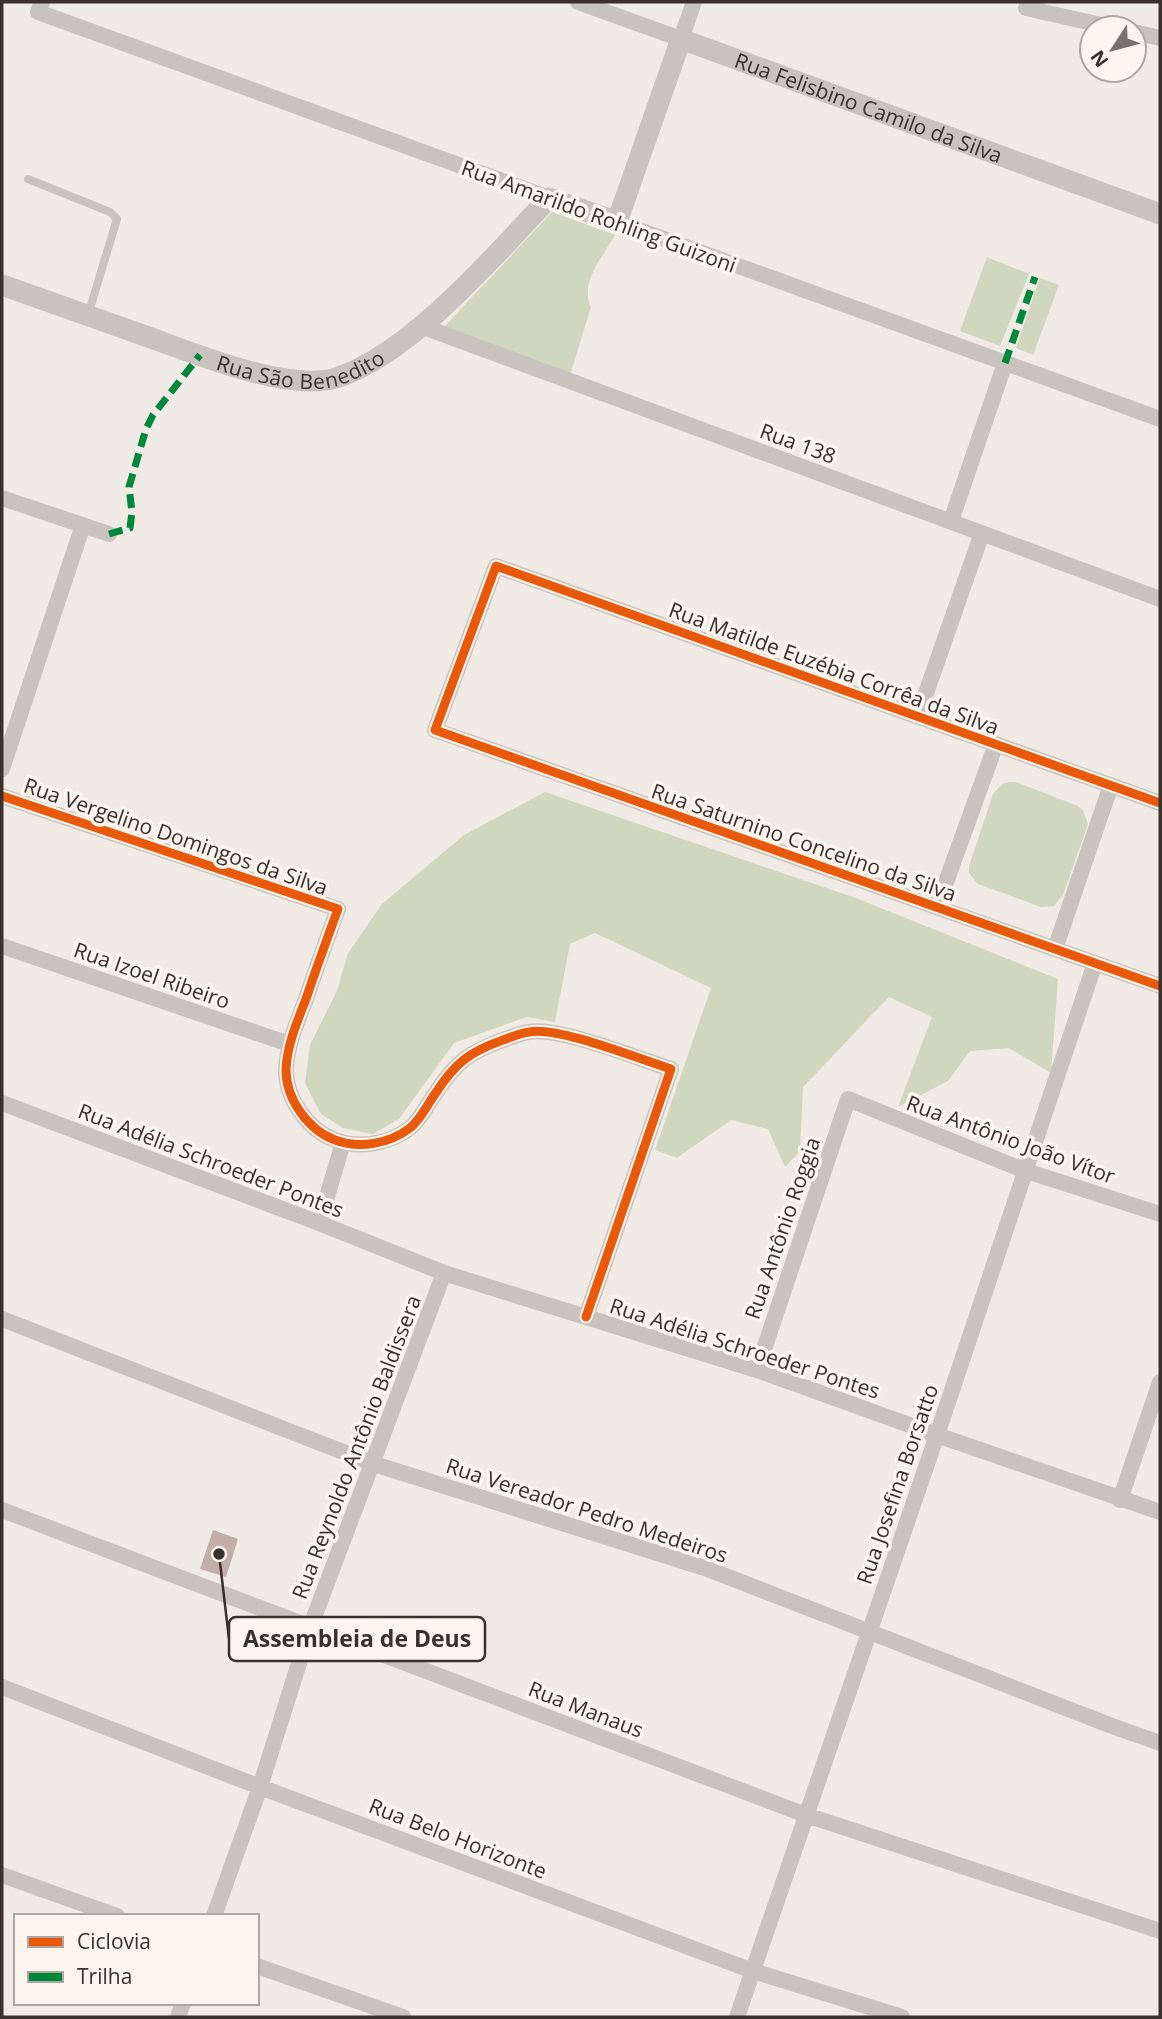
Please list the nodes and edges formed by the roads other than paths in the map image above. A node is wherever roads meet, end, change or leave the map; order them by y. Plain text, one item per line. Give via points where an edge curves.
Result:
1 (578, 2) edge
2 (694, 2) edge
3 (40, 7) edge
4 (1026, 8) dead end
5 (1078, 20) edge
6 (681, 39) junction
7 (27, 178) dead end
8 (549, 198) junction
9 (1160, 214) edge
10 (617, 222) junction
11 (2, 285) edge
12 (89, 316) junction
13 (421, 326) junction
14 (1005, 363) junction
15 (1160, 419) edge
16 (2, 498) edge
17 (951, 521) junction
18 (83, 525) junction
19 (982, 533) junction
20 (109, 534) dead end
21 (1160, 599) edge
22 (918, 716) junction
23 (435, 730) joint
24 (996, 744) junction
25 (2, 769) edge
26 (1111, 785) junction
27 (2, 796) edge
28 (1160, 803) edge
29 (937, 908) junction
30 (2, 946) edge
31 (1055, 949) junction
32 (1095, 963) junction
33 (1160, 986) edge
34 (289, 1044) junction
35 (848, 1099) joint
36 (2, 1103) edge
37 (343, 1143) junction
38 (1026, 1171) junction
39 (1160, 1214) edge
40 (319, 1223) junction
41 (444, 1273) junction
42 (586, 1317) junction
43 (2, 1319) edge
44 (757, 1370) junction
45 (1160, 1382) edge
46 (937, 1435) junction
47 (374, 1464) junction
48 (1120, 1500) junction
49 (2, 1510) edge
50 (1160, 1512) edge
51 (310, 1628) junction
52 (868, 1632) junction
53 (2, 1687) edge
54 (1160, 1742) edge
55 (260, 1787) junction
56 (806, 1815) junction
57 (2, 1875) edge
58 (111, 1914) edge
59 (216, 1914) edge
60 (1160, 1931) edge
61 (259, 1967) edge
62 (753, 1971) junction
63 (403, 2017) edge
64 (737, 2017) edge
65 (902, 2017) edge

1 - 6 street, Rua Felisbino Camilo da Silva
2 - 6 street
3 - 8 street, Rua Amarildo Rohling Guizoni
4 - 5 street
6 - 9 street, Rua Felisbino Camilo da Silva
6 - 10 street
7 - 12 lane via 117,219
8 - 10 street, Rua Amarildo Rohling Guizoni
8 - 13 street, Rua São Benedito
10 - 14 street, Rua Amarildo Rohling Guizoni
11 - 12 street, Rua São Benedito
12 - 13 street, Rua São Benedito via 260,374 310,382 334,378 376,360
13 - 17 street, Rua 138
14 - 15 street, Rua Amarildo Rohling Guizoni
14 - 17 street
16 - 18 street
17 - 19 street, Rua 138
18 - 20 street
18 - 25 street
19 - 21 street, Rua 138
19 - 22 street
22 - 23 street, Rua Matilde Euzébia Corrêa da Silva via 496,566
22 - 24 street, Rua Matilde Euzébia Corrêa da Silva
23 - 29 street, Rua Saturnino Concelino da Silva
24 - 26 street, Rua Matilde Euzébia Corrêa da Silva
24 - 29 street
26 - 28 street, Rua Matilde Euzébia Corrêa da Silva
26 - 31 street
27 - 34 street, Rua Vergelino Domingos da Silva via 338,909
29 - 31 street, Rua Saturnino Concelino da Silva
30 - 34 street, Rua Izoel Ribeiro
31 - 32 street, Rua Saturnino Concelino da Silva
32 - 33 street, Rua Saturnino Concelino da Silva
32 - 38 street, Rua Josefina Borsatto
34 - 37 street via 286,1073 294,1102 319,1132
35 - 38 street, Rua Antônio João Vítor
35 - 44 street, Rua Antônio Roggia
36 - 40 street, Rua Adélia Schroeder Pontes
37 - 40 street
37 - 42 street via 380,1142 401,1133 418,1119 463,1059 525,1032 549,1031 671,1069
38 - 39 street, Rua Antônio João Vítor
38 - 46 street, Rua Josefina Borsatto
40 - 41 street, Rua Adélia Schroeder Pontes
41 - 42 street, Rua Adélia Schroeder Pontes
41 - 47 street, Rua Reynoldo Antônio Baldissera
42 - 44 street, Rua Adélia Schroeder Pontes
43 - 47 street, Rua Vereador Pedro Medeiros
44 - 46 street, Rua Adélia Schroeder Pontes
45 - 48 street
46 - 48 street, Rua Adélia Schroeder Pontes
46 - 52 street, Rua Josefina Borsatto
47 - 51 street, Rua Reynoldo Antônio Baldissera
47 - 52 street, Rua Vereador Pedro Medeiros via 705,1568
48 - 50 street, Rua Adélia Schroeder Pontes
49 - 51 street, Rua Manaus
51 - 55 street, Rua Reynoldo Antônio Baldissera
51 - 56 street, Rua Manaus
52 - 54 street, Rua Vereador Pedro Medeiros
52 - 56 street, Rua Josefina Borsatto
53 - 55 street, Rua Belo Horizonte
55 - 59 street, Rua Reynoldo Antônio Baldissera
55 - 62 street, Rua Belo Horizonte
56 - 60 street, Rua Manaus
56 - 62 street, Rua Josefina Borsatto
57 - 58 street
61 - 63 street
62 - 64 street, Rua Josefina Borsatto
62 - 65 street, Rua Belo Horizonte

